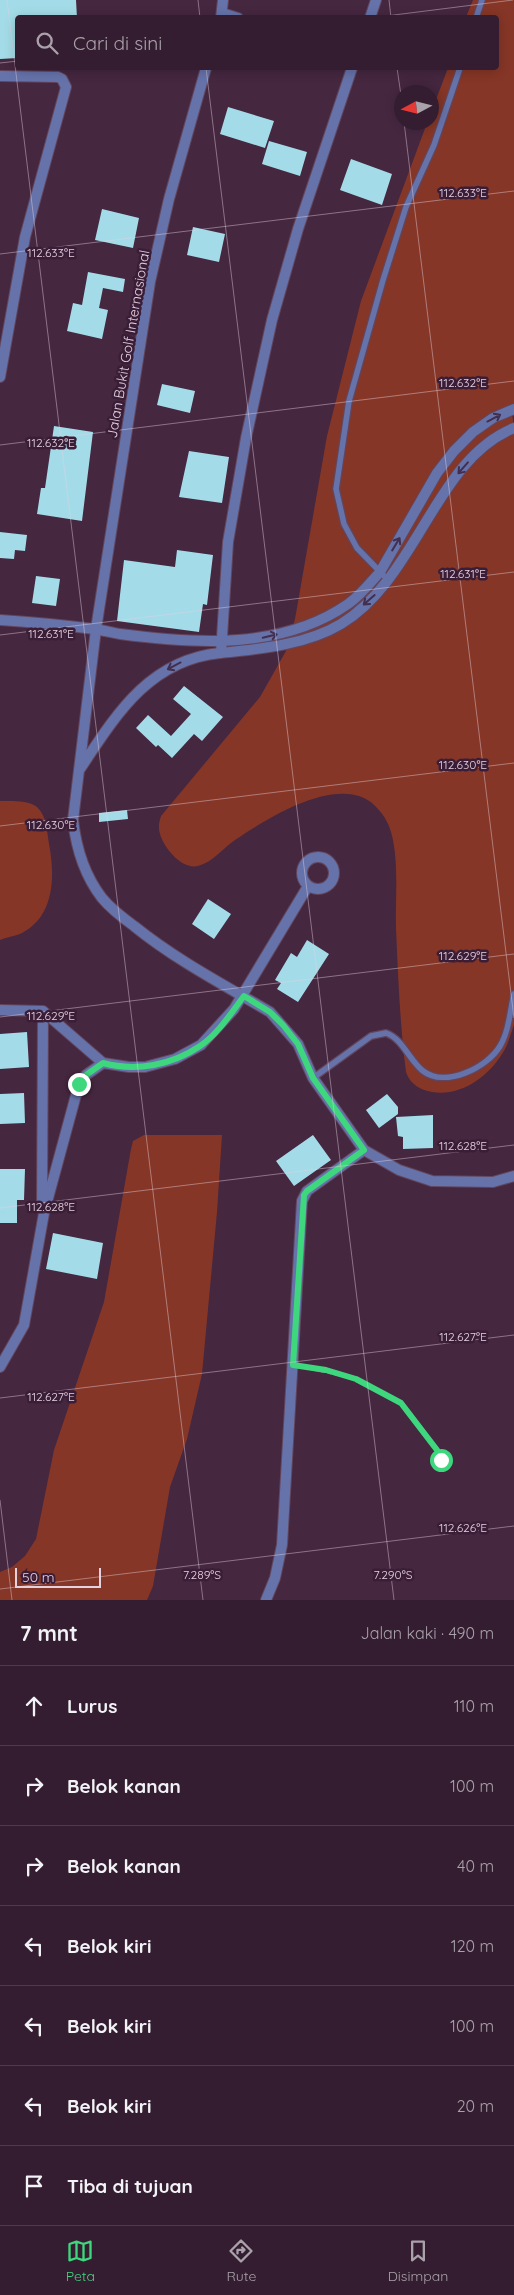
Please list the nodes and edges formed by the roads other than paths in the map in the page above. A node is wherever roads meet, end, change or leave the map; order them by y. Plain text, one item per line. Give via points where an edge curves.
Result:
1 (223, 0) edge
2 (376, 0) edge
3 (482, 0) edge
4 (221, 15) edge
5 (371, 15) edge
6 (477, 15) edge
7 (205, 70) edge
8 (351, 70) edge
9 (459, 70) edge
10 (0, 76) edge
11 (0, 377) edge
12 (514, 409) edge
13 (514, 428) edge
14 (380, 572) junction
15 (389, 581) junction
16 (0, 620) edge
17 (96, 629) junction
18 (222, 642) junction
19 (221, 653) junction
20 (78, 772) junction
21 (308, 886) dead end
22 (514, 994) edge
23 (244, 996) junction
24 (0, 1010) edge
25 (43, 1011) junction
26 (103, 1063) junction
27 (313, 1078) junction
28 (364, 1150) junction
29 (514, 1176) edge
30 (44, 1213) junction
31 (0, 1367) edge
32 (266, 1600) edge

1 - 4 street
2 - 5 street
3 - 6 lane
7 - 17 street, Jalan Bukit Golf Internasional via 169,199 150,282
8 - 18 street via 298,229 272,320 246,438 228,542
9 - 14 lane via 434,145 406,207 349,401 336,489 347,530 357,548
10 - 11 street via 58,77 66,87 25,237
14 -> 12 street via 437,473 454,451 480,427
13 -> 15 street via 496,436 459,471
14 - 15 lane
18 -> 14 street via 259,639 310,626 350,603
15 -> 19 street via 341,624 309,638
16 - 17 street
17 - 18 street via 119,634
17 - 20 street, Jalan Bukit Golf Internasional
18 - 19 street
19 -> 20 street via 179,663 136,692
20 - 23 street, Jalan Bukit Golf Internasional via 73,820 75,842 102,898 160,947
21 - 23 street
22 - 27 lane via 499,1047 481,1064 465,1072 443,1077 427,1074 396,1039 386,1033 371,1036
23 - 26 street via 201,1046 175,1059 145,1067
23 - 27 street, Jalan Bukit Golf Internasional via 270,1012 283,1025 298,1044
24 - 25 street
25 - 26 street
25 - 30 street via 41,1201
26 - 30 street via 79,1084
27 - 28 street, Jalan Bukit Golf Internasional
28 - 29 street via 399,1170 432,1181 493,1182
28 - 32 street via 304,1195 282,1545
30 - 31 street via 24,1325

